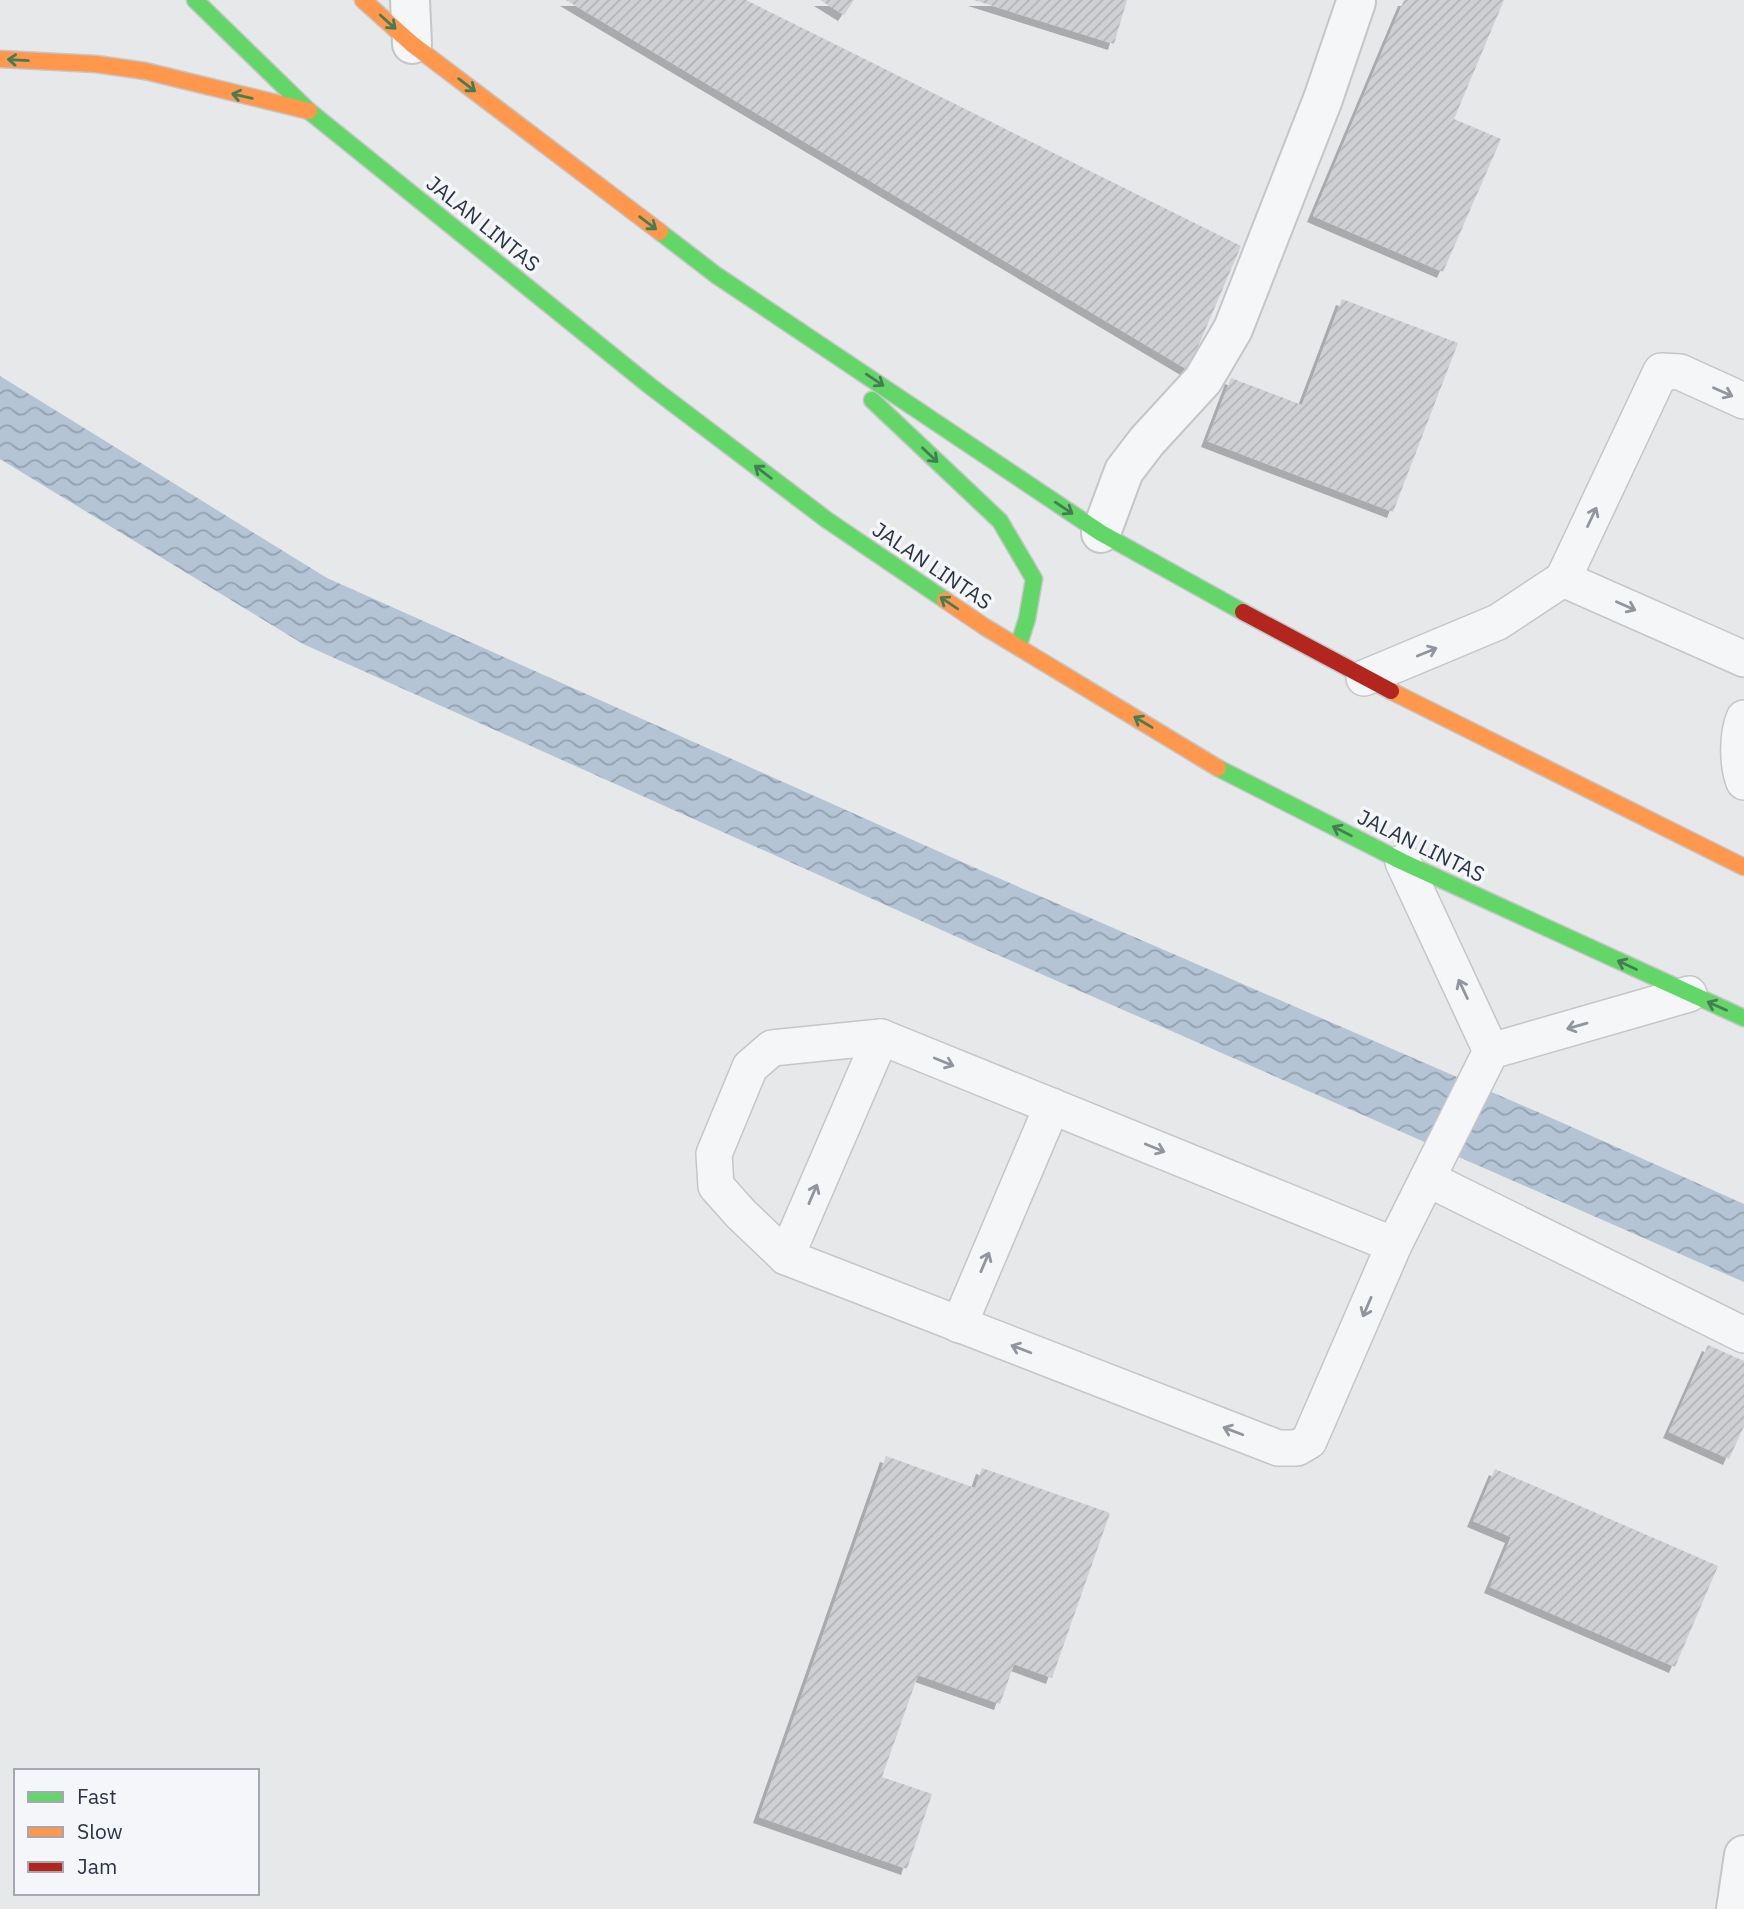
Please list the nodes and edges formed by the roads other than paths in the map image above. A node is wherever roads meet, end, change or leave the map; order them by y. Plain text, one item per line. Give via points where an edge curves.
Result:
1 (195, 0) edge
2 (363, 0) edge
3 (410, 0) edge
4 (1356, 2) dead end
5 (412, 44) junction
6 (0, 59) edge
7 (309, 111) junction
8 (791, 324) junction
9 (1744, 401) edge
10 (1101, 533) junction
11 (1563, 579) junction
12 (1018, 648) junction
13 (1744, 659) edge
14 (1364, 678) junction
15 (1744, 718) edge
16 (1744, 782) edge
17 (1403, 862) junction
18 (1744, 867) edge
19 (1689, 994) junction
20 (1744, 1018) edge
21 (881, 1037) junction
22 (1492, 1051) junction
23 (1052, 1106) junction
24 (1433, 1168) junction
25 (1394, 1245) junction
26 (786, 1257) junction
27 (959, 1325) junction
28 (1744, 1335) edge
29 (1744, 1855) edge
30 (1737, 1909) edge

1 - 7 main road, JALAN LINTAS
2 -> 5 main road
3 - 5 street
4 - 10 street via 1233,329 1203,380 1124,471
5 -> 8 main road via 716,275
7 -> 6 main road via 145,71
12 -> 7 main road, JALAN LINTAS via 827,520 650,386
8 -> 10 main road
8 -> 12 main road via 1000,521 1034,579
11 -> 9 lane via 1661,372 1680,372
10 - 14 main road
11 -> 13 lane
14 -> 11 lane via 1498,622
17 -> 12 main road, JALAN LINTAS via 1223,771
14 - 18 main road
15 - 16 lane via 1740,729
19 -> 17 main road, JALAN LINTAS
22 -> 17 lane
20 -> 19 main road, JALAN LINTAS
19 -> 22 lane
21 -> 23 lane
26 -> 21 lane
21 - 26 lane via 772,1048 750,1067 714,1154 716,1186
22 - 24 lane
23 -> 25 lane
27 -> 23 lane
24 - 25 lane
24 - 28 lane
25 -> 27 lane via 1310,1441 1297,1448 1278,1448
26 - 27 lane
29 - 30 street

